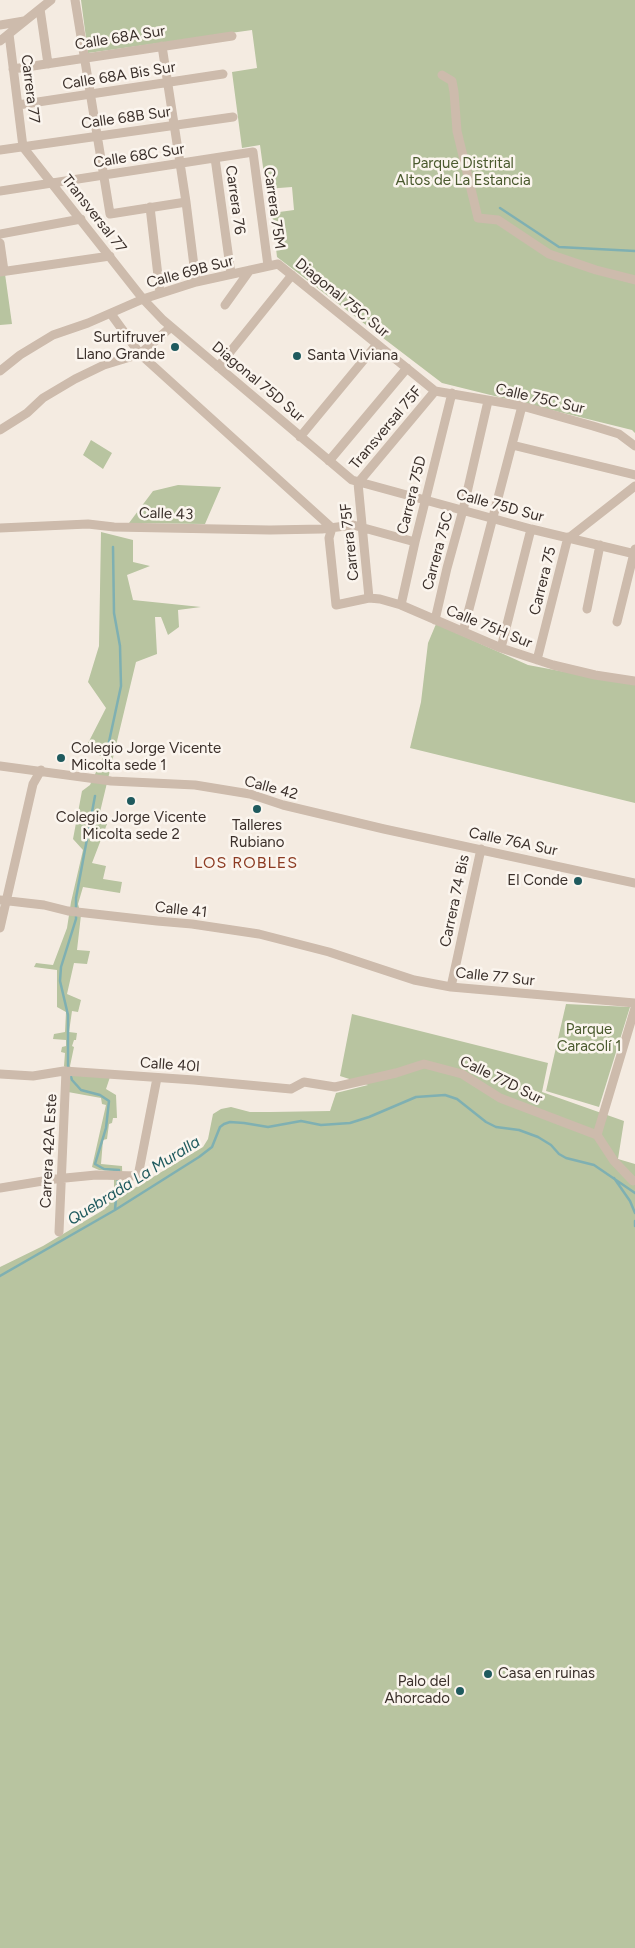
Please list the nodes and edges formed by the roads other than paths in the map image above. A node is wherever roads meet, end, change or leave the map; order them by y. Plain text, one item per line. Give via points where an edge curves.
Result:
1 (51, 0) edge
2 (75, 0) edge
3 (40, 9) junction
4 (24, 21) junction
5 (0, 25) edge
6 (9, 34) junction
7 (232, 36) dead end
8 (0, 41) edge
9 (162, 46) junction
10 (85, 58) junction
11 (48, 64) junction
12 (13, 69) junction
13 (223, 74) dead end
14 (442, 75) dead end
15 (168, 83) junction
16 (91, 94) junction
17 (18, 105) junction
18 (233, 116) dead end
19 (174, 125) junction
20 (98, 136) junction
21 (23, 147) junction
22 (0, 150) edge
23 (253, 152) joint
24 (215, 158) junction
25 (180, 164) junction
26 (104, 175) junction
27 (52, 183) junction
28 (0, 191) edge
29 (186, 202) junction
30 (150, 207) junction
31 (81, 219) junction
32 (0, 234) edge
33 (0, 243) edge
34 (110, 256) junction
35 (278, 264) joint
36 (268, 266) junction
37 (250, 270) junction
38 (2, 272) edge
39 (231, 274) junction
40 (292, 275) junction
41 (635, 280) edge
42 (196, 282) junction
43 (160, 294) junction
44 (143, 298) junction
45 (226, 305) dead end
46 (111, 314) junction
47 (170, 327) junction
48 (378, 344) junction
49 (140, 354) junction
50 (218, 367) junction
51 (407, 368) junction
52 (0, 371) edge
53 (435, 391) junction
54 (452, 393) junction
55 (488, 401) junction
56 (522, 406) junction
57 (0, 430) edge
58 (300, 437) junction
59 (512, 445) junction
60 (635, 446) edge
61 (329, 461) junction
62 (635, 475) edge
63 (358, 482) junction
64 (635, 486) edge
65 (425, 500) junction
66 (463, 510) junction
67 (493, 517) junction
68 (362, 526) junction
69 (0, 528) edge
70 (332, 528) junction
71 (531, 529) junction
72 (569, 537) junction
73 (415, 542) junction
74 (600, 545) junction
75 (635, 552) edge
76 (369, 598) junction
77 (401, 605) junction
78 (587, 609) dead end
79 (435, 620) junction
80 (616, 622) dead end
81 (463, 632) junction
82 (501, 648) junction
83 (537, 660) junction
84 (635, 681) edge
85 (0, 766) edge
86 (41, 770) junction
87 (384, 829) joint
88 (480, 849) junction
89 (635, 883) edge
90 (3, 900) edge
91 (0, 928) edge
92 (356, 961) joint
93 (451, 987) junction
94 (635, 1003) edge
95 (635, 1008) edge
96 (71, 1072) junction
97 (0, 1074) edge
98 (157, 1078) junction
99 (335, 1087) joint
100 (598, 1135) junction
101 (62, 1178) junction
102 (633, 1181) dead end
103 (0, 1188) edge
104 (59, 1232) dead end

1 - 3 street
2 - 10 street
3 - 4 street
3 - 11 street
4 - 5 street
4 - 6 street
6 - 8 street
6 - 12 street, Carrera 77
7 - 9 street, Calle 68A Sur
9 - 10 street, Calle 68A Sur
9 - 15 street
10 - 11 street, Calle 68A Sur
10 - 16 street
11 - 12 street, Calle 68A Sur
12 - 17 street, Carrera 77
13 - 15 street, Calle 68A Bis Sur
14 - 41 street via 452,81 457,131 478,218 498,220 549,254
15 - 16 street, Calle 68A Bis Sur
15 - 19 street
16 - 17 street, Calle 68A Bis Sur
16 - 20 street
17 - 21 street, Carrera 77
18 - 19 street, Calle 68B Sur
19 - 20 street, Calle 68B Sur
19 - 25 street
20 - 21 street, Calle 68B Sur
20 - 26 street
21 - 22 street
21 - 27 street, Transversal 77
23 - 24 street, Calle 68C Sur
23 - 36 street, Carrera 75M
24 - 25 street, Calle 68C Sur
24 - 39 street, Carrera 76
25 - 26 street, Calle 68C Sur
25 - 29 street
26 - 27 street, Calle 68C Sur
26 - 30 street via 110,214
27 - 28 street, Calle 68C Sur
27 - 31 street, Transversal 77
29 - 30 street
29 - 42 street
30 - 43 street
31 - 32 street
31 - 34 street, Transversal 77
33 - 38 street
34 - 38 street
34 - 44 street, Transversal 77
35 - 36 street, Calle 69B Sur
35 - 40 street, Diagonal 75C Sur
36 - 37 street, Calle 69B Sur
37 - 39 street, Calle 69B Sur
37 - 45 street
39 - 42 street, Calle 69B Sur
40 - 48 street, Diagonal 75C Sur
40 - 50 street
42 - 43 street, Calle 69B Sur
43 - 44 street, Calle 69B Sur
44 - 46 street, Calle 69B Sur
44 - 47 street, Diagonal 75D Sur
46 - 49 street
46 - 52 street, Calle 69B Sur via 53,335
47 - 49 street
47 - 50 street, Diagonal 75D Sur
48 - 51 street, Diagonal 75C Sur
48 - 58 street
49 - 57 street via 74,379
49 - 70 street
50 - 58 street, Diagonal 75D Sur
51 - 53 street, Diagonal 75C Sur
51 - 61 street
53 - 54 street, Calle 75C Sur
53 - 63 street, Transversal 75F
54 - 55 street, Calle 75C Sur
54 - 65 street, Carrera 75D
55 - 56 street, Calle 75C Sur
55 - 66 street, Carrera 75C
56 - 59 street
56 - 60 street, Calle 75C Sur via 619,434
58 - 61 street, Diagonal 75D Sur
59 - 62 street
59 - 67 street
61 - 63 street, Diagonal 75D Sur
63 - 65 street, Calle 75D Sur
63 - 68 street, Carrera 75F
64 - 72 street
65 - 66 street, Calle 75D Sur
65 - 73 street, Carrera 75D
66 - 67 street, Calle 75D Sur
66 - 79 street, Carrera 75C
67 - 71 street, Calle 75D Sur
67 - 81 street
68 - 70 street, Calle 43
68 - 73 street, Calle 43
68 - 76 street, Carrera 75F
69 - 70 street, Calle 43 via 88,524 270,530
70 - 76 street, Calle 75H Sur via 329,538 336,605
71 - 72 street, Calle 75D Sur
71 - 82 street
72 - 74 street, Calle 75D Sur
72 - 83 street, Carrera 75
73 - 77 street, Carrera 75D
74 - 75 street, Calle 75D Sur
74 - 78 street
75 - 80 street
76 - 77 street, Calle 75H Sur
77 - 79 street, Calle 75H Sur
79 - 81 street, Calle 75H Sur
81 - 82 street, Calle 75H Sur
82 - 83 street, Calle 75H Sur
83 - 84 street, Calle 75H Sur via 595,675
85 - 86 street, Calle 42
86 - 87 street, Calle 42 via 111,781 195,786 250,794
86 - 90 street via 33,784
87 - 88 street, Calle 76A Sur
88 - 89 street, Calle 76A Sur
88 - 93 street, Carrera 74 Bis
90 - 91 street
90 - 92 street, Calle 41 via 259,934
92 - 93 street, Calle 77 Sur via 414,980
93 - 94 street, Calle 77 Sur
95 - 100 street
96 - 97 street, Calle 40I via 33,1076
96 - 98 street, Calle 40I
96 - 101 street, Carrera 42A Este
98 - 99 street, Calle 40I via 291,1089 304,1082
98 - 101 street via 138,1176
99 - 100 street, Calle 77D Sur via 424,1064 462,1074 500,1098
100 - 102 street via 614,1161
101 - 103 street
101 - 104 street, Carrera 42A Este

